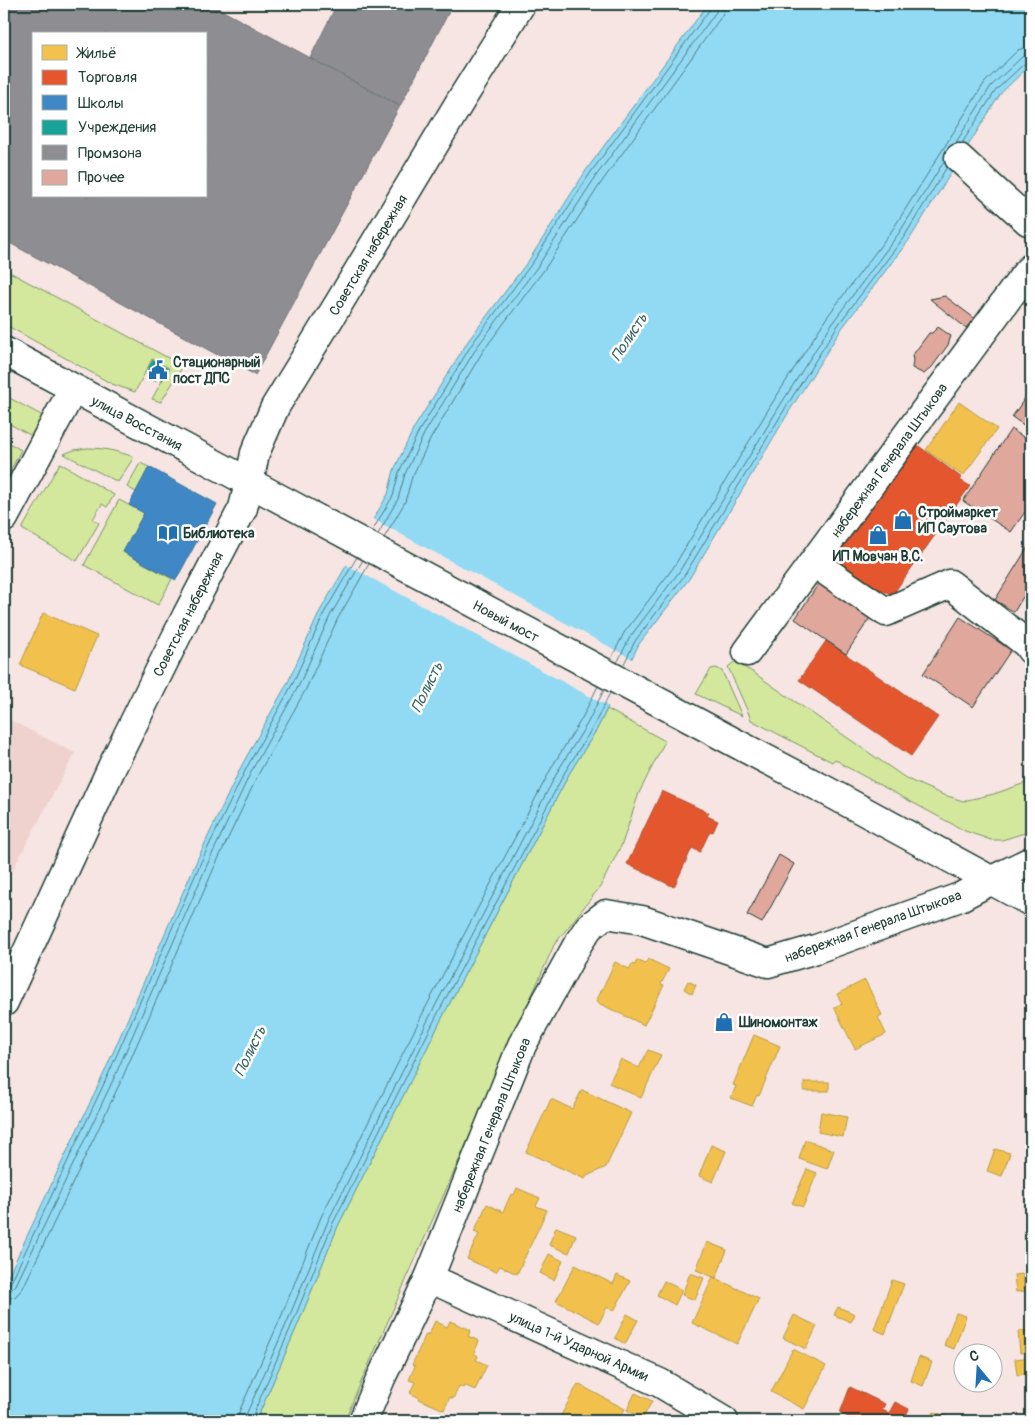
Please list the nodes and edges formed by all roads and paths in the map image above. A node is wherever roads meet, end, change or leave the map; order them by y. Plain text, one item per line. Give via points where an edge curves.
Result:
1 (521, 4) edge
2 (959, 158) dead end
3 (1031, 222) edge
4 (1031, 268) edge
5 (4, 351) edge
6 (73, 389) junction
7 (260, 489) junction
8 (4, 518) edge
9 (814, 563) junction
10 (1031, 650) edge
11 (747, 652) dead end
12 (1031, 861) edge
13 (992, 880) junction
14 (1031, 902) edge
15 (4, 1002) edge
16 (429, 1278) junction
17 (363, 1421) edge
18 (724, 1421) edge

1 - 7 street, Советская набережная via 274,407 255,453
2 - 3 street
4 - 9 street, набережная Генерала Штыкова
5 - 6 street, улица Восстания
6 - 7 street, улица Восстания
6 - 8 street
7 - 13 street, Новый мост
7 - 15 street, Советская набережная via 243,508 186,616 112,767
9 - 10 street via 886,612 950,584 1028,644
9 - 11 street, набережная Генерала Штыкова
12 - 13 street
13 - 14 street, Новый мост
13 - 16 street, набережная Генерала Штыкова via 960,897 768,963 642,920 606,914 589,927 579,942 522,1045
16 - 17 street, набережная Генерала Штыкова
16 - 18 street, улица 1-й Ударной Армии via 660,1383

